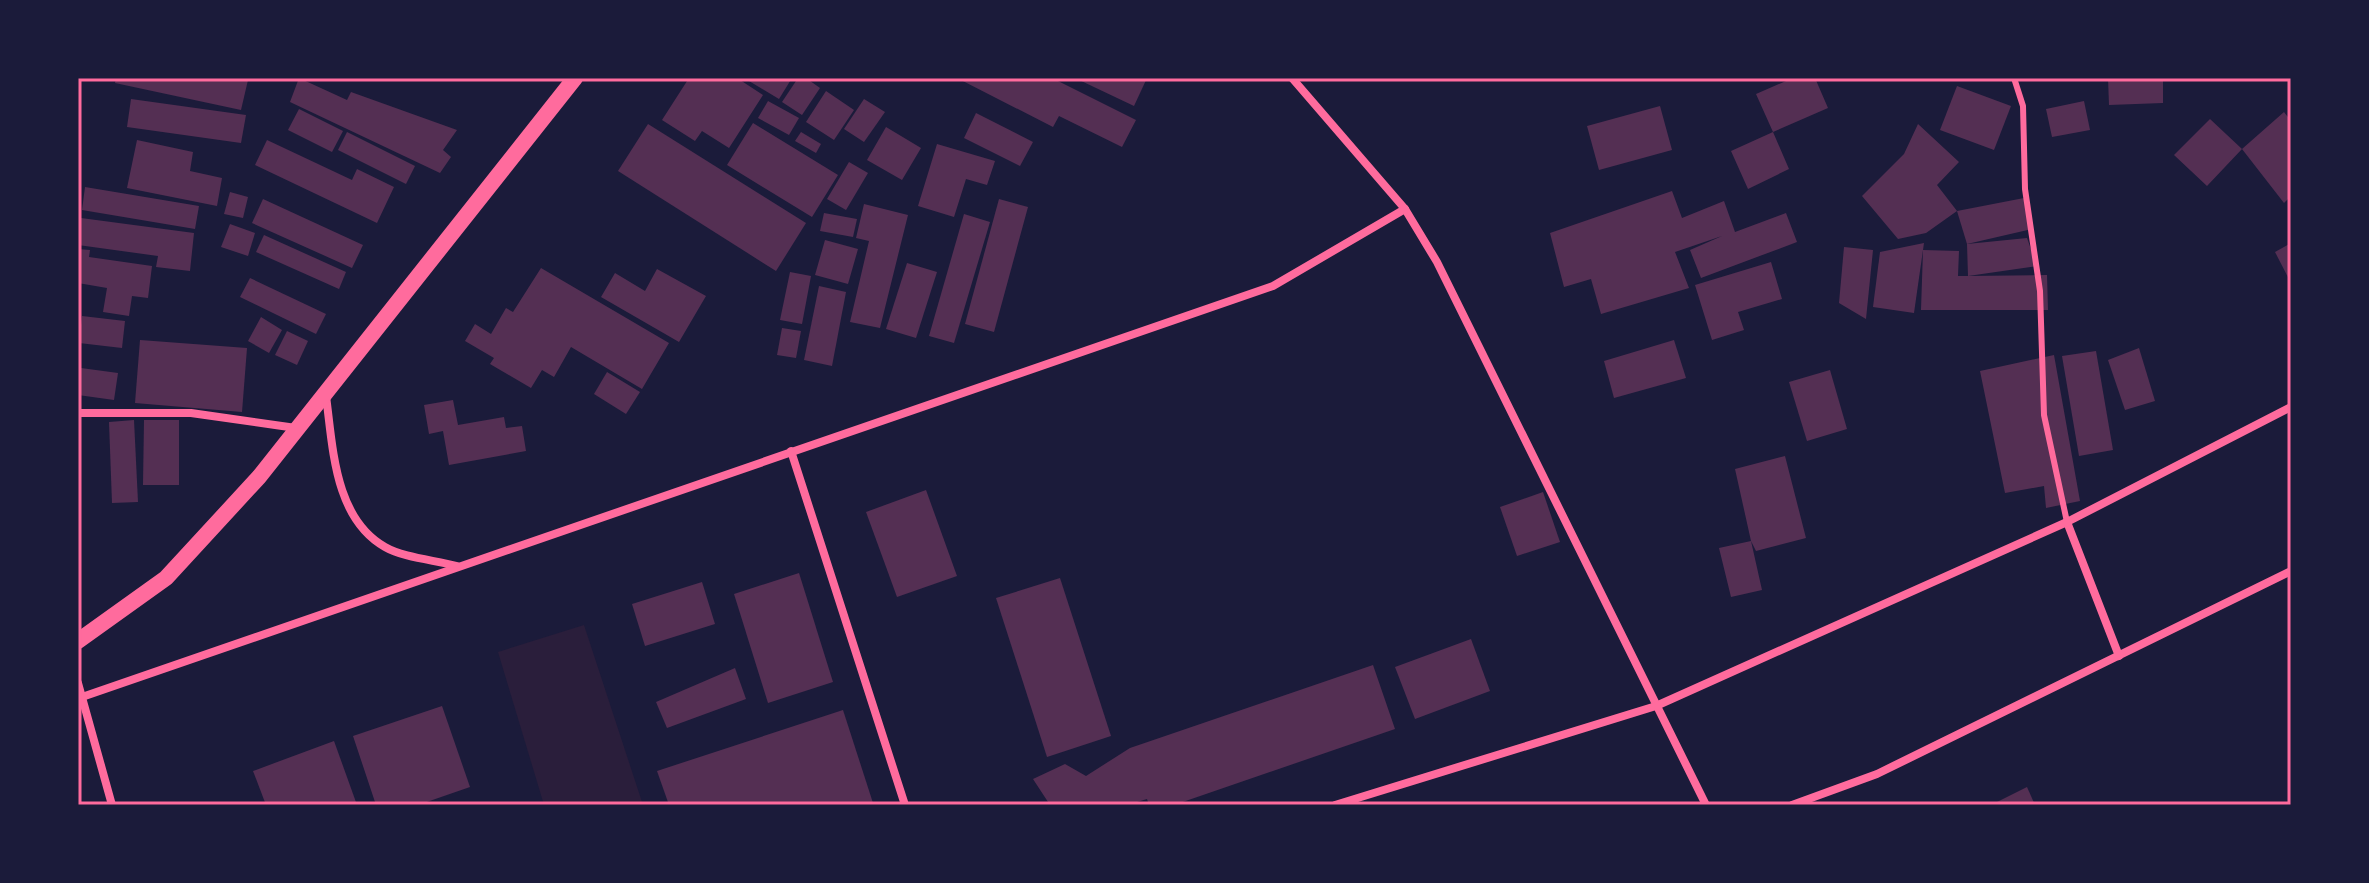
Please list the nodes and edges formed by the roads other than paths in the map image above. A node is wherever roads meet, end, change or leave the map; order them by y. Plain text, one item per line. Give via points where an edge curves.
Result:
1 (575, 78) edge
2 (1292, 78) edge
3 (2014, 78) edge
4 (1405, 209) junction
5 (325, 393) junction
6 (2291, 407) edge
7 (78, 413) edge
8 (297, 428) junction
9 (791, 451) junction
10 (2067, 522) junction
11 (457, 566) junction
12 (2291, 571) edge
13 (78, 641) edge
14 (2119, 656) junction
15 (78, 683) edge
16 (82, 697) junction
17 (1656, 706) junction
18 (112, 805) edge
19 (905, 805) edge
20 (1335, 805) edge
21 (1706, 805) edge
22 (1792, 805) edge

1 - 5 main road
2 - 4 street
3 - 10 lane via 2023,106 2025,189 2040,291 2044,415
4 - 9 street via 1273,286
4 - 17 street via 1437,262
5 - 8 main road
5 - 11 street via 338,477 357,522 385,547
6 - 10 street
7 - 8 street via 191,413
8 - 13 main road via 166,578
9 - 11 street
9 - 19 street
10 - 14 street
10 - 17 street
11 - 16 street
12 - 14 street
14 - 22 street via 1877,774
15 - 16 street
16 - 18 street
17 - 20 street
17 - 21 street

